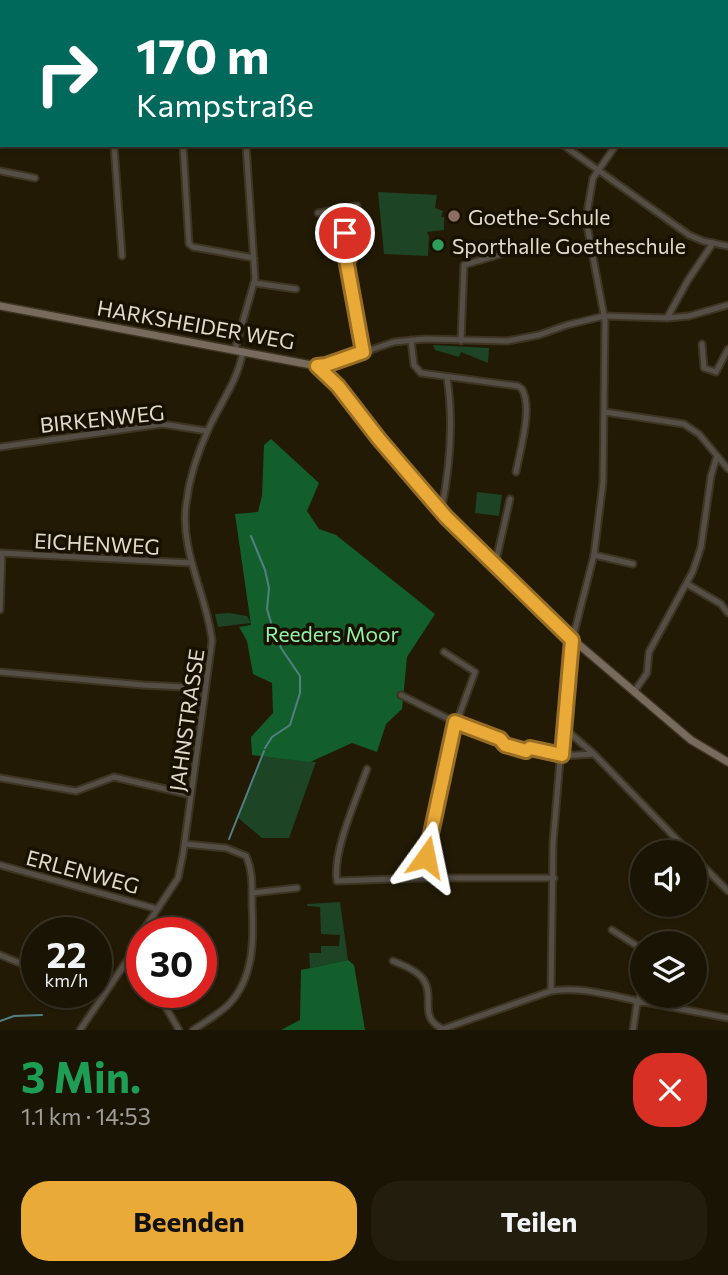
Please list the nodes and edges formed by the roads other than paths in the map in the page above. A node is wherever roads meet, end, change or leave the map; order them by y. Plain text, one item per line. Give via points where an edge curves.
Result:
1 (288, 0) edge
2 (299, 0) edge
3 (114, 147) edge
4 (183, 147) edge
5 (246, 147) edge
6 (566, 147) edge
7 (615, 147) edge
8 (598, 171) junction
9 (0, 172) edge
10 (35, 178) dead end
11 (357, 206) dead end
12 (337, 210) junction
13 (318, 213) dead end
14 (712, 243) junction
15 (728, 246) edge
16 (504, 253) dead end
17 (122, 256) dead end
18 (254, 258) junction
19 (254, 283) junction
20 (296, 289) dead end
21 (728, 304) edge
22 (0, 306) edge
23 (604, 316) junction
24 (667, 318) junction
25 (411, 340) junction
26 (461, 341) junction
27 (702, 344) dead end
28 (728, 349) edge
29 (239, 350) junction
30 (363, 352) junction
31 (317, 366) junction
32 (447, 378) junction
33 (605, 412) junction
34 (208, 431) junction
35 (0, 447) edge
36 (717, 456) junction
37 (728, 469) edge
38 (516, 471) dead end
39 (510, 499) dead end
40 (441, 512) junction
41 (1, 553) edge
42 (594, 555) junction
43 (192, 563) junction
44 (633, 564) dead end
45 (495, 565) junction
46 (687, 584) junction
47 (0, 610) edge
48 (728, 614) edge
49 (572, 640) junction
50 (444, 652) dead end
51 (0, 672) edge
52 (205, 688) junction
53 (634, 692) junction
54 (401, 695) dead end
55 (455, 722) junction
56 (564, 728) junction
57 (594, 754) junction
58 (562, 755) junction
59 (728, 762) edge
60 (368, 769) dead end
61 (0, 778) edge
62 (191, 795) junction
63 (677, 840) edge
64 (185, 844) junction
65 (0, 865) edge
66 (707, 870) edge
67 (422, 878) junction
68 (554, 878) junction
69 (297, 888) dead end
70 (728, 891) edge
71 (252, 892) junction
72 (157, 909) junction
73 (151, 917) edge
74 (612, 930) dead end
75 (630, 941) edge
76 (0, 955) edge
77 (126, 960) edge
78 (393, 961) dead end
79 (21, 964) edge
80 (112, 978) edge
81 (551, 991) junction
82 (630, 999) edge
83 (92, 1008) edge
84 (166, 1008) edge
85 (636, 1008) edge
86 (676, 1008) edge
87 (728, 1018) edge
88 (80, 1030) edge
89 (179, 1030) edge
90 (193, 1030) edge
91 (442, 1030) edge
92 (633, 1030) edge

1 - 2 street
3 - 17 street
4 - 18 street via 189,244
5 - 18 street, JAHNSTRASSE
6 - 8 street
7 - 8 street
8 - 14 street via 689,235
8 - 23 street via 593,178 587,225
9 - 10 street
11 - 12 street
12 - 13 street
12 - 30 street
14 - 15 street
14 - 24 street
16 - 26 street via 464,265
18 - 19 street, JAHNSTRASSE
19 - 20 street
19 - 29 street, JAHNSTRASSE
21 - 24 street
22 - 29 main road, HARKSHEIDER WEG
23 - 24 street
23 - 26 street via 535,336
23 - 33 street
25 - 26 street
25 - 30 street
25 - 32 street via 416,370
27 - 28 street via 704,368 716,372
29 - 31 main road, HARKSHEIDER WEG
29 - 34 street, JAHNSTRASSE via 236,378
30 - 31 street
31 - 40 main road, HARKSHEIDER WEG
32 - 38 street via 522,389 525,418
32 - 40 street via 451,429
33 - 36 street via 684,424
33 - 42 street
34 - 35 street, BIRKENWEG via 162,424
34 - 43 street, JAHNSTRASSE via 186,504
36 - 37 street
36 - 46 street via 701,547
39 - 45 street
40 - 45 main road, HARKSHEIDER WEG
41 - 43 street, EICHENWEG
41 - 47 street
42 - 44 street
42 - 49 street
43 - 52 street, JAHNSTRASSE via 212,640
45 - 49 main road, HARKSHEIDER WEG
46 - 48 street
46 - 53 street via 649,652 647,673
49 - 53 main road, HARKSHEIDER WEG
49 - 56 street
50 - 55 street via 475,672
51 - 52 street
52 - 62 street, JAHNSTRASSE
53 - 59 main road, HARKSHEIDER WEG via 691,740
54 - 55 street
55 - 58 street via 505,745
55 - 67 street
56 - 57 street
56 - 58 street
57 - 58 street
57 - 63 street
58 - 68 street
60 - 67 street via 339,853 337,881
61 - 62 street via 76,791 114,777
62 - 64 street, JAHNSTRASSE
64 - 71 street via 226,848 246,856
64 - 72 street, JAHNSTRASSE via 178,878
65 - 72 street, ERLENWEG
66 - 70 street
67 - 68 street
68 - 81 street
69 - 71 street
71 - 90 street via 253,944 246,976 229,1004
72 - 73 street, JAHNSTRASSE
74 - 75 street
76 - 79 street
77 - 80 street, JAHNSTRASSE
78 - 91 street via 423,979 430,1019
81 - 82 street via 591,990
81 - 91 street
83 - 88 street, JAHNSTRASSE
84 - 89 street
85 - 92 street
86 - 87 street

